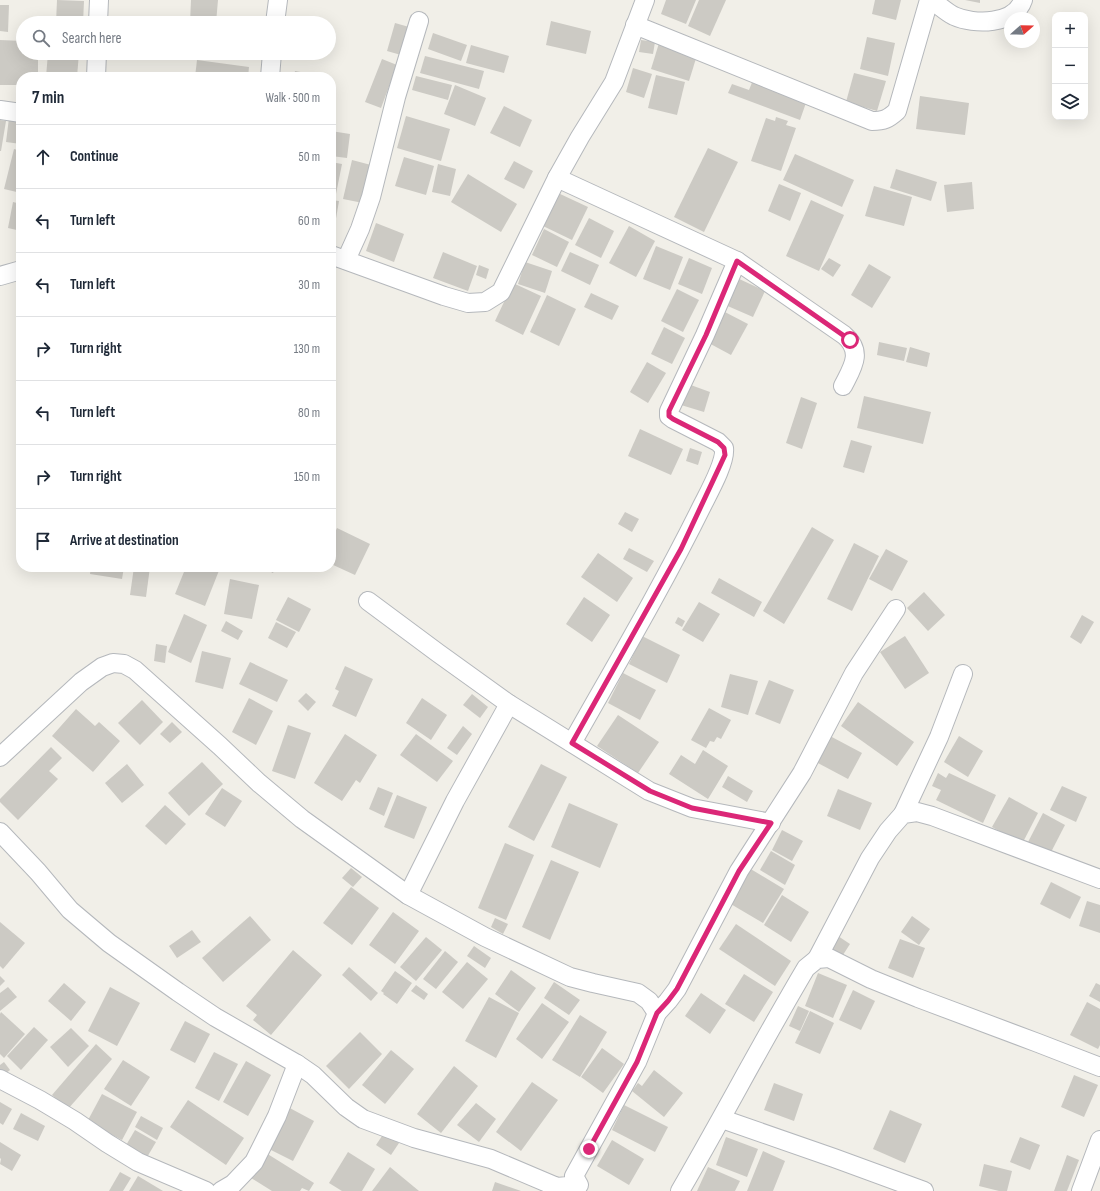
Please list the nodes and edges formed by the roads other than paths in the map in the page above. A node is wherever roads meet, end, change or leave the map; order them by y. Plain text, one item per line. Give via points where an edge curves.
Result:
1 (99, 0) edge
2 (278, 0) edge
3 (645, 0) edge
4 (930, 0) edge
5 (1023, 0) edge
6 (98, 16) edge
7 (276, 16) edge
8 (419, 21) dead end
9 (635, 25) junction
10 (97, 60) edge
11 (271, 60) edge
12 (96, 72) edge
13 (270, 72) edge
14 (0, 110) edge
15 (16, 112) edge
16 (557, 178) junction
17 (339, 257) edge
18 (737, 261) junction
19 (16, 271) edge
20 (0, 276) edge
21 (843, 386) dead end
22 (368, 601) dead end
23 (896, 609) dead end
24 (963, 674) dead end
25 (509, 704) junction
26 (572, 743) junction
27 (0, 757) edge
28 (903, 814) junction
29 (771, 823) junction
30 (0, 832) edge
31 (1100, 879) edge
32 (408, 895) junction
33 (817, 959) junction
34 (657, 1013) junction
35 (297, 1064) junction
36 (1100, 1067) edge
37 (0, 1079) edge
38 (722, 1119) junction
39 (1100, 1140) edge
40 (578, 1188) edge
41 (206, 1191) edge
42 (222, 1191) edge
43 (680, 1191) edge
44 (924, 1191) edge
45 (1081, 1191) edge

1 - 6 street
2 - 7 street
3 - 9 street
4 - 5 street via 954,16 987,22 1011,14 1021,6
4 - 9 street via 897,111 883,121 872,121
8 - 17 street via 396,97 371,197 360,229
9 - 16 street via 614,82
10 - 12 street
11 - 13 street
14 - 15 street
16 - 17 street via 501,292 485,302 468,303
16 - 18 street
18 - 21 street via 850,340 856,359
18 - 26 street via 706,335 669,411 669,416 673,419 718,442 724,448 725,455 681,549
19 - 20 street
22 - 25 street
23 - 29 street via 854,673 802,773
24 - 28 street via 939,737
25 - 26 street
25 - 32 street via 455,801
26 - 29 street via 650,791 692,808
27 - 32 street via 81,682 102,667 113,663 124,664 136,670 302,819
28 - 31 street via 917,812 932,816
28 - 33 street via 870,858
29 - 34 street via 739,871 677,989
30 - 35 street via 70,910 110,943 215,1017
32 - 34 street via 485,937 570,977 638,992
33 - 36 street via 829,958 904,993
33 - 38 street via 806,968
34 - 40 street via 637,1062 574,1176
35 - 40 street via 363,1119 414,1138 491,1159 557,1187
35 - 42 street via 277,1116 254,1162 233,1184
37 - 41 street via 69,1117 138,1162
38 - 43 street
38 - 44 street
39 - 45 street

